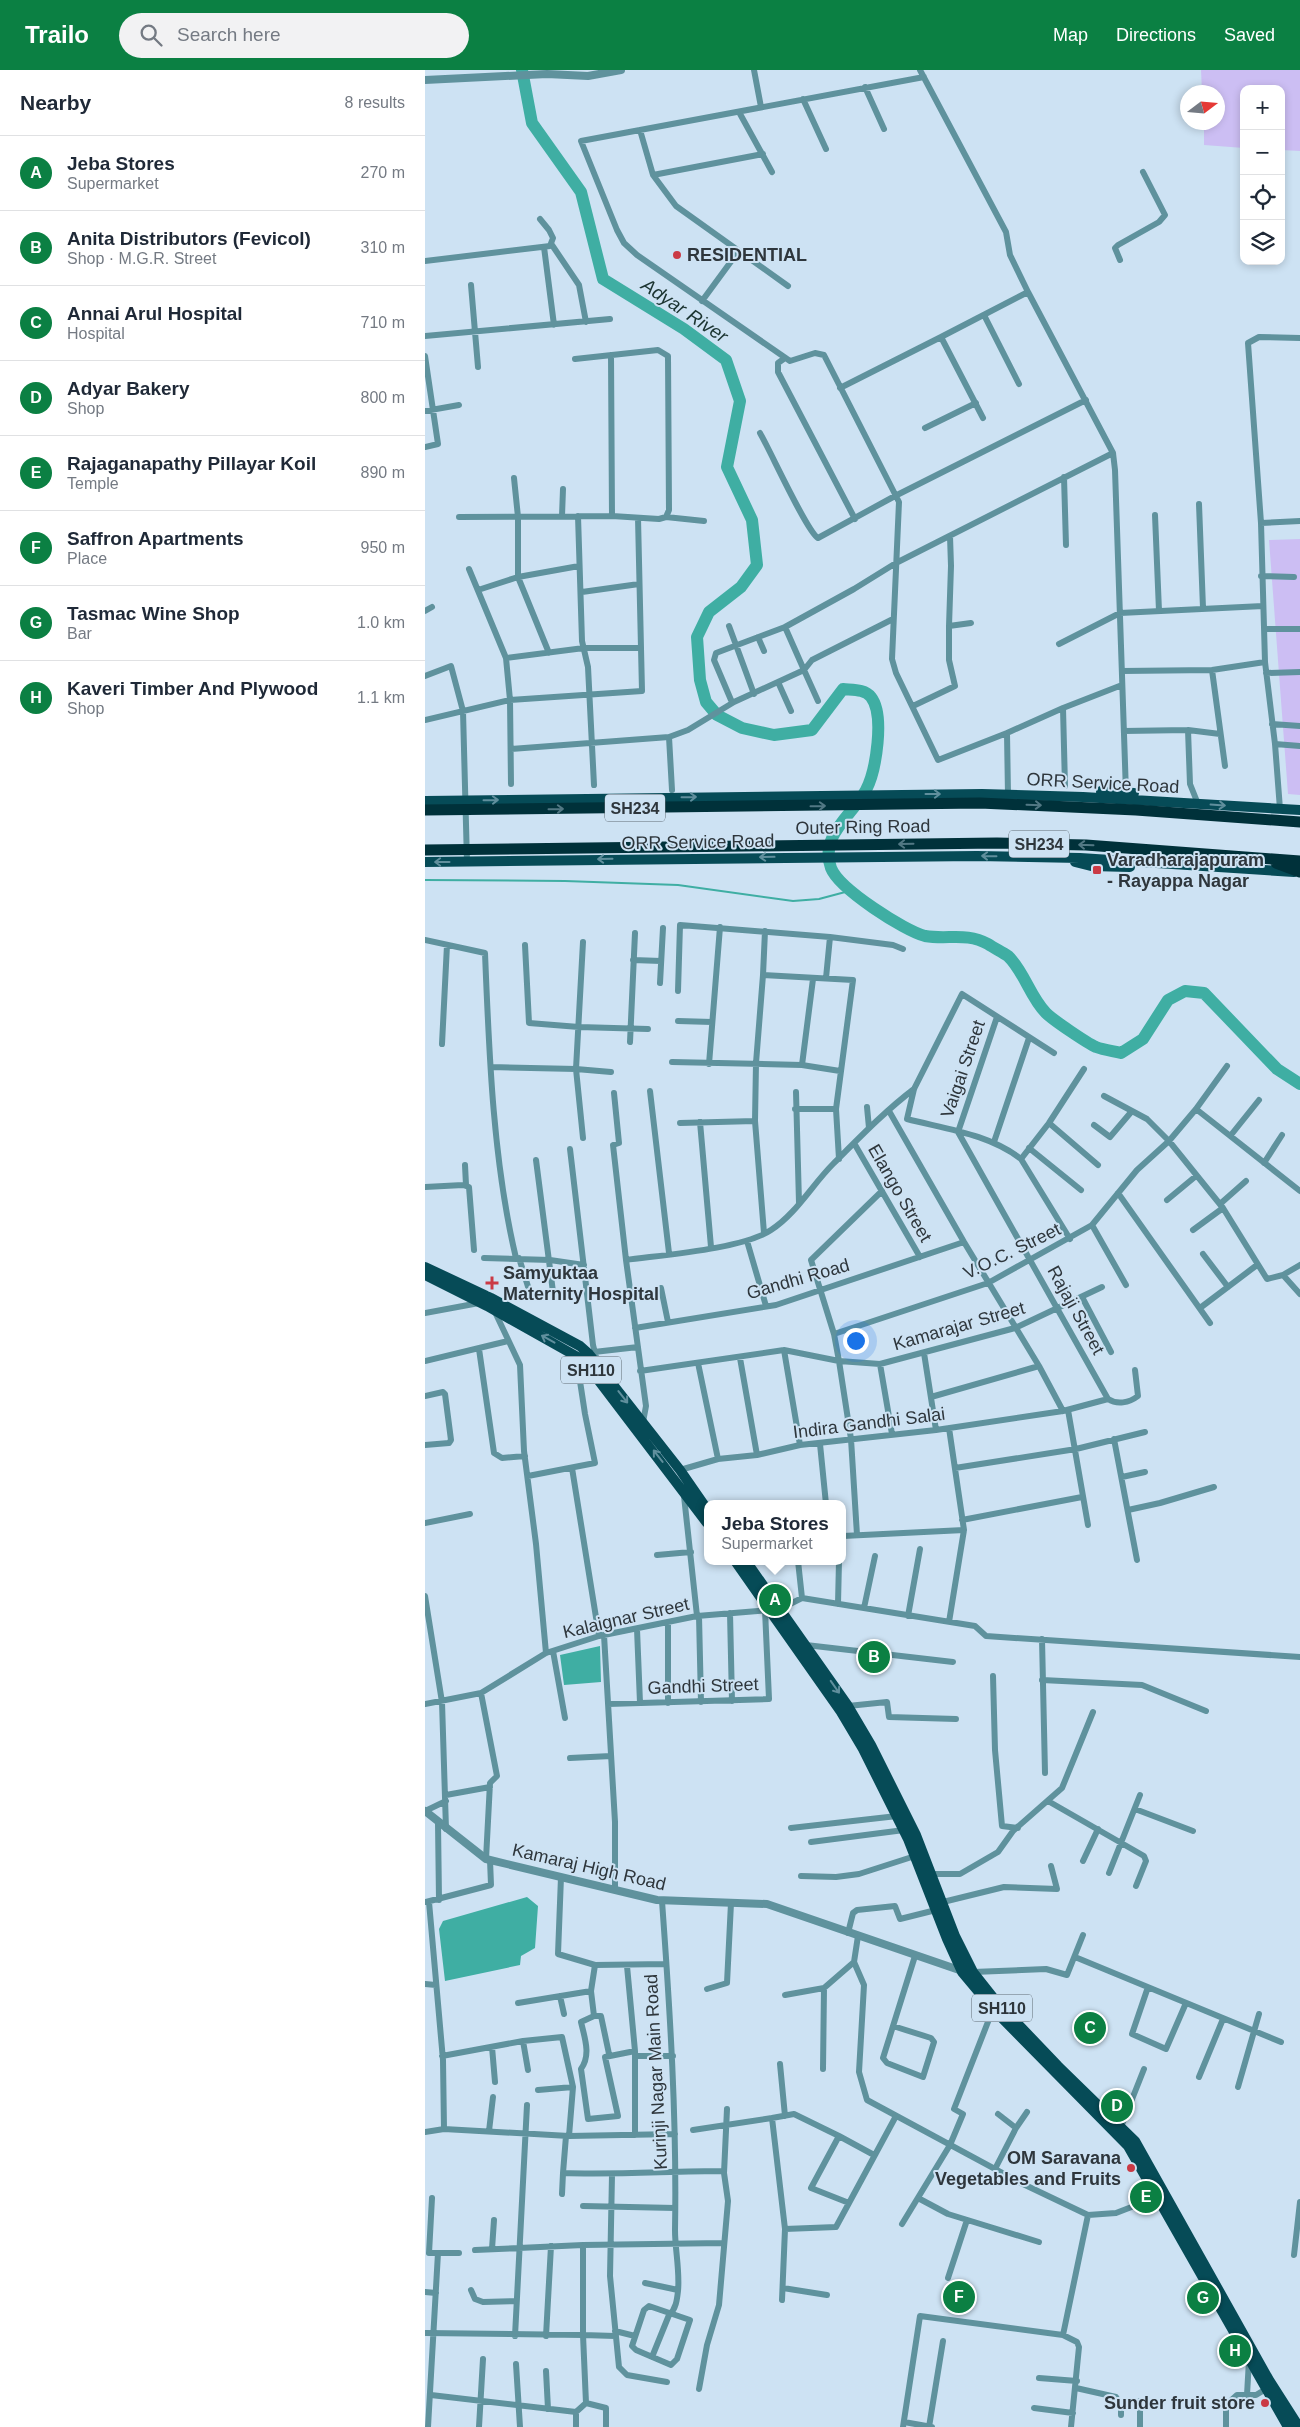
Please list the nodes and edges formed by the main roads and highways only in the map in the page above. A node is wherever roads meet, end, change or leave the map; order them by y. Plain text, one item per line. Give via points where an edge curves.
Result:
1 (1063, 791) junction
2 (425, 801) edge
3 (1164, 802) junction
4 (469, 805) junction
5 (425, 810) edge
6 (1300, 810) edge
7 (1298, 821) edge
8 (425, 850) edge
9 (816, 851) junction
10 (843, 851) junction
11 (1260, 858) junction
12 (1300, 861) edge
13 (425, 862) edge
14 (1300, 872) edge
15 (425, 1266) edge
16 (425, 1275) edge
17 (640, 1425) junction
18 (676, 1472) junction
19 (704, 1505) edge
20 (704, 1519) edge
21 (738, 1565) edge
22 (748, 1565) edge
23 (772, 1610) junction
24 (927, 1874) junction
25 (967, 1972) junction
26 (1161, 2195) junction
27 (1288, 2427) edge
28 (1299, 2427) edge

1 - 3 main road, ORR Service Road
1 - 3 main road via 1126,792
4 -> 1 main road, ORR Service Road via 885,794 1009,795
2 - 4 main road, ORR Service Road
3 -> 6 main road, ORR Service Road
4 - 5 highway, Outer Ring Road / SH234 via 458,810
4 -> 7 highway, Outer Ring Road / SH234 via 1017,804
8 - 9 highway, Outer Ring Road / SH234
9 - 10 highway, Outer Ring Road / SH234
9 -> 13 main road, ORR Service Road
11 -> 10 highway, Outer Ring Road / SH234 via 1086,845 997,843 873,845
14 -> 10 main road via 1059,857
11 - 12 highway, Outer Ring Road / SH234
11 - 14 highway
15 -> 17 main road, SH110 via 580,1346 599,1365
17 -> 16 main road, SH110 via 577,1355
17 - 18 main road, SH110
18 - 19 main road, SH110
18 - 20 main road, SH110 via 683,1489
21 - 23 main road, SH110
22 - 23 main road, SH110
23 - 24 main road, SH110 via 863,1749
23 -> 24 main road, SH110 via 806,1646 871,1745 899,1802
24 - 25 main road, SH110
25 - 26 main road, SH110 via 993,2009 1120,2137
25 - 26 main road, SH110 via 1135,2141
26 - 27 main road, SH110
26 - 28 main road, SH110

